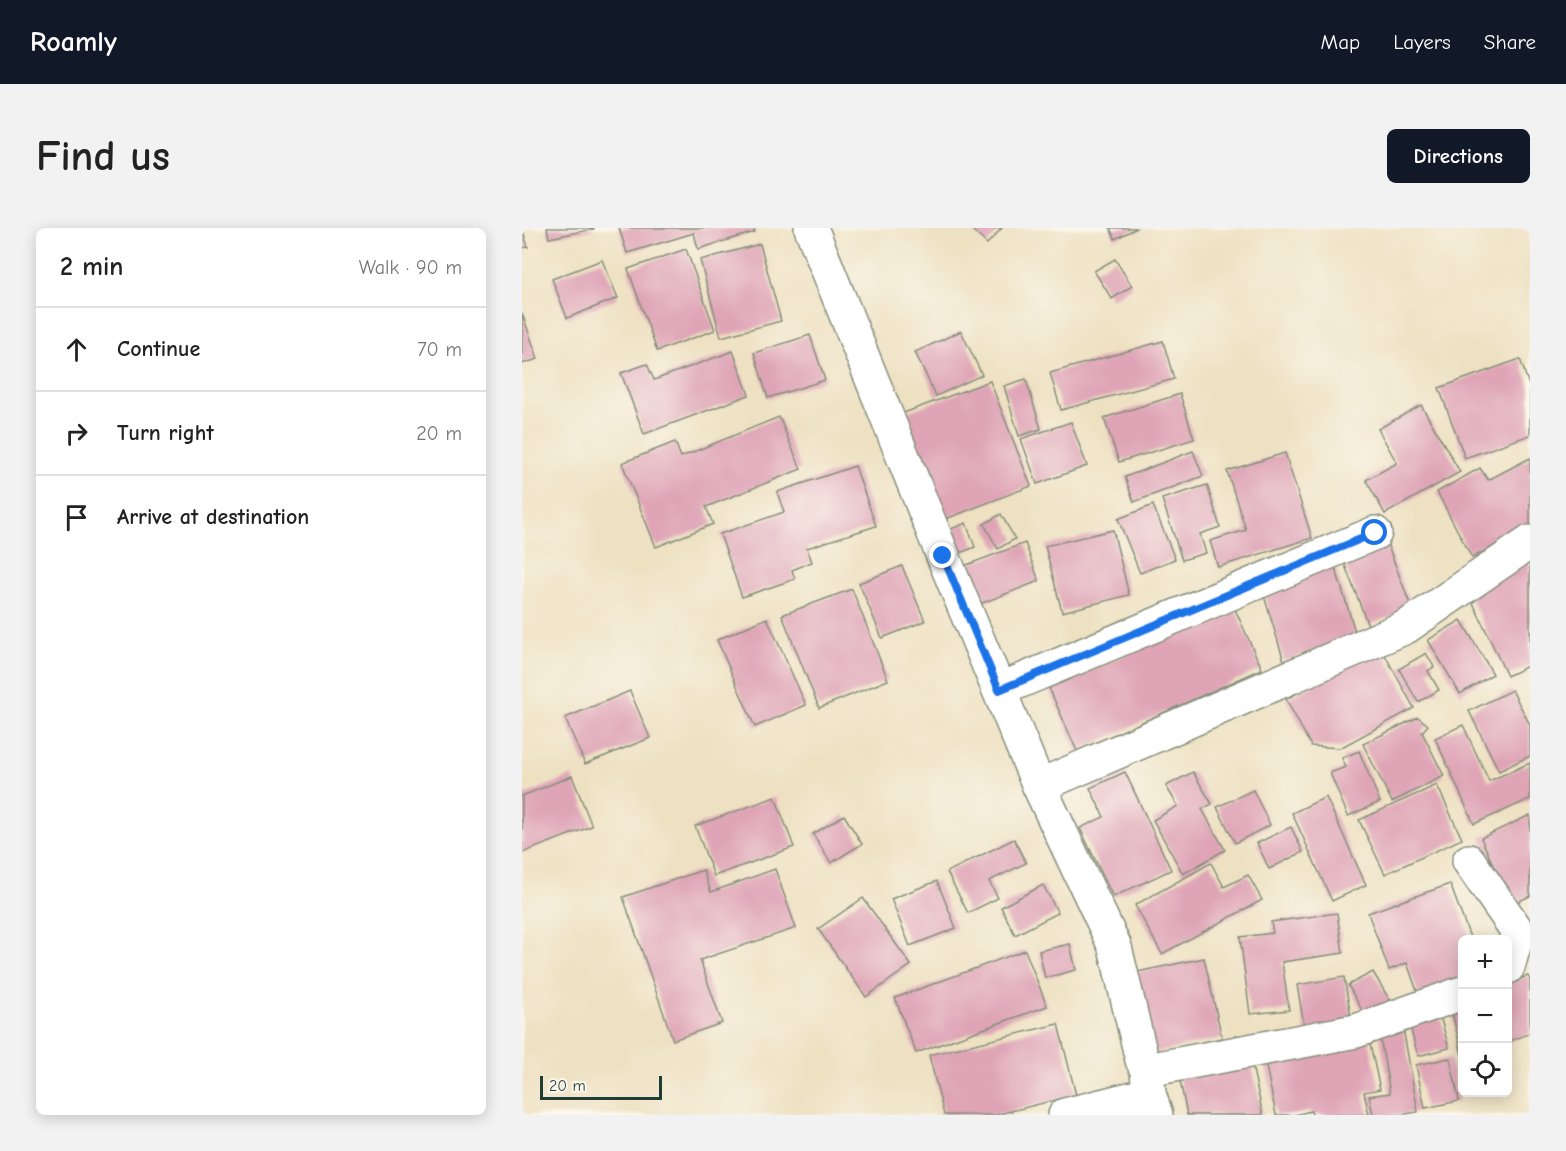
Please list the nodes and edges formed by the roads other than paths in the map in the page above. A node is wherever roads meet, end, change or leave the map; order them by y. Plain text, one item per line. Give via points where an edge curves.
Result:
1 (811, 228) edge
2 (1375, 533) dead end
3 (1530, 542) edge
4 (999, 690) junction
5 (1040, 786) junction
6 (1469, 861) dead end
7 (1512, 953) edge
8 (1458, 994) edge
9 (1151, 1093) edge
10 (1065, 1115) edge

1 - 4 street
2 - 4 street
3 - 5 street via 1406,627
4 - 5 street
5 - 9 street via 1115,947
6 - 7 street via 1518,932
8 - 9 street via 1356,1031
9 - 10 street

